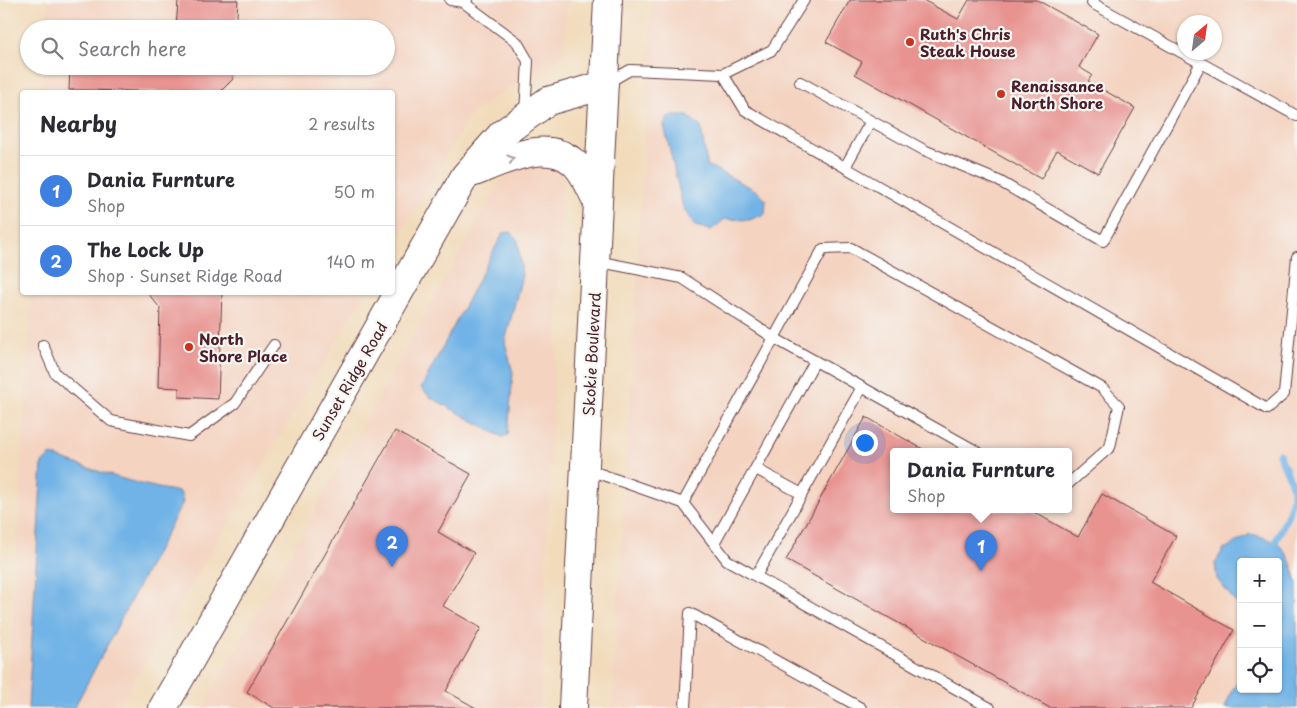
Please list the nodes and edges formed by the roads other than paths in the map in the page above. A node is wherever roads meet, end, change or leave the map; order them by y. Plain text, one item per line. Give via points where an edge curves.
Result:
1 (450, 0) edge
2 (608, 0) edge
3 (804, 0) edge
4 (1094, 0) edge
5 (465, 1) edge
6 (1201, 63) junction
7 (722, 74) junction
8 (800, 82) dead end
9 (604, 85) junction
10 (1297, 116) edge
11 (525, 117) junction
12 (871, 121) junction
13 (845, 168) junction
14 (465, 176) junction
15 (598, 203) junction
16 (1297, 257) edge
17 (595, 260) junction
18 (774, 338) junction
19 (43, 345) dead end
20 (274, 345) dead end
21 (815, 361) junction
22 (862, 387) junction
23 (971, 448) edge
24 (585, 469) junction
25 (756, 469) junction
26 (1072, 480) edge
27 (802, 494) junction
28 (684, 504) junction
29 (714, 543) junction
30 (756, 576) junction
31 (163, 708) edge
32 (573, 708) edge
33 (686, 708) edge
34 (861, 708) edge
35 (990, 708) edge

1 - 5 lane
2 - 9 main road, Skokie Boulevard
3 - 7 lane via 772,50
4 - 6 lane via 1092,3
5 - 11 lane via 517,42 528,61
6 - 10 lane
6 - 12 lane via 1103,241 999,181 924,150
7 - 9 lane via 630,70
7 - 13 lane via 745,110
8 - 12 lane
9 - 11 main road, Sunset Ridge Road via 548,101
9 - 15 main road, Skokie Boulevard
11 - 14 main road, Sunset Ridge Road via 502,134
12 - 13 lane
13 - 16 lane via 1267,409 1284,394
14 -> 15 main road via 523,155 546,151 571,160 579,168
14 - 31 main road, Sunset Ridge Road
15 - 17 main road, Skokie Boulevard
17 - 18 lane via 682,278
17 - 24 main road, Skokie Boulevard
18 - 21 lane
18 - 26 lane via 823,249 851,248 1102,388 1119,406 1110,447
18 - 28 lane
19 - 20 lane via 55,374 111,421 189,436 235,403
21 - 22 lane
21 - 25 lane
22 - 23 lane
22 - 27 lane
24 - 28 lane
24 - 32 main road, Skokie Boulevard
25 - 27 lane
25 - 29 lane
27 - 30 lane
28 - 29 lane
29 - 30 lane via 727,560
30 - 35 lane
33 - 34 lane via 690,613

